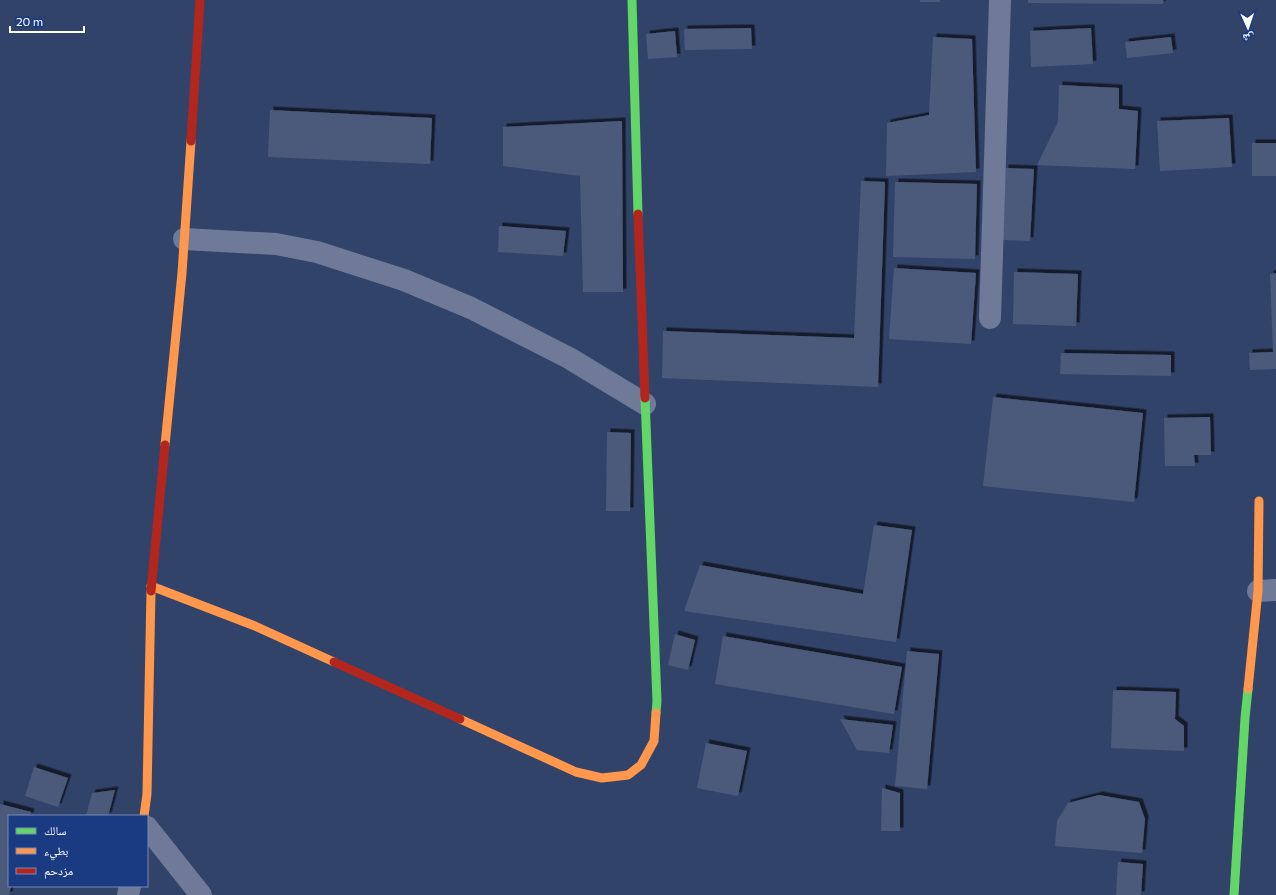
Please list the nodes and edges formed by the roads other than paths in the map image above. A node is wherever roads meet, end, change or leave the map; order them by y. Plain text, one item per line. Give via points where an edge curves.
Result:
1 (200, 0) edge
2 (632, 0) edge
3 (1000, 0) edge
4 (184, 239) junction
5 (990, 318) dead end
6 (645, 404) junction
7 (1259, 501) dead end
8 (151, 586) junction
9 (1267, 591) edge
10 (144, 815) edge
11 (148, 828) edge
12 (201, 895) edge
13 (1234, 895) edge

1 - 4 street
2 - 6 street
3 - 5 street
4 - 6 street via 276,244 317,252 404,280 471,308 569,358
4 - 8 street
6 - 8 street via 657,701 654,741 642,765 628,775 602,778 576,772 255,626
7 - 9 street
8 - 10 street via 147,794
9 - 13 street via 1245,718
11 - 12 street

